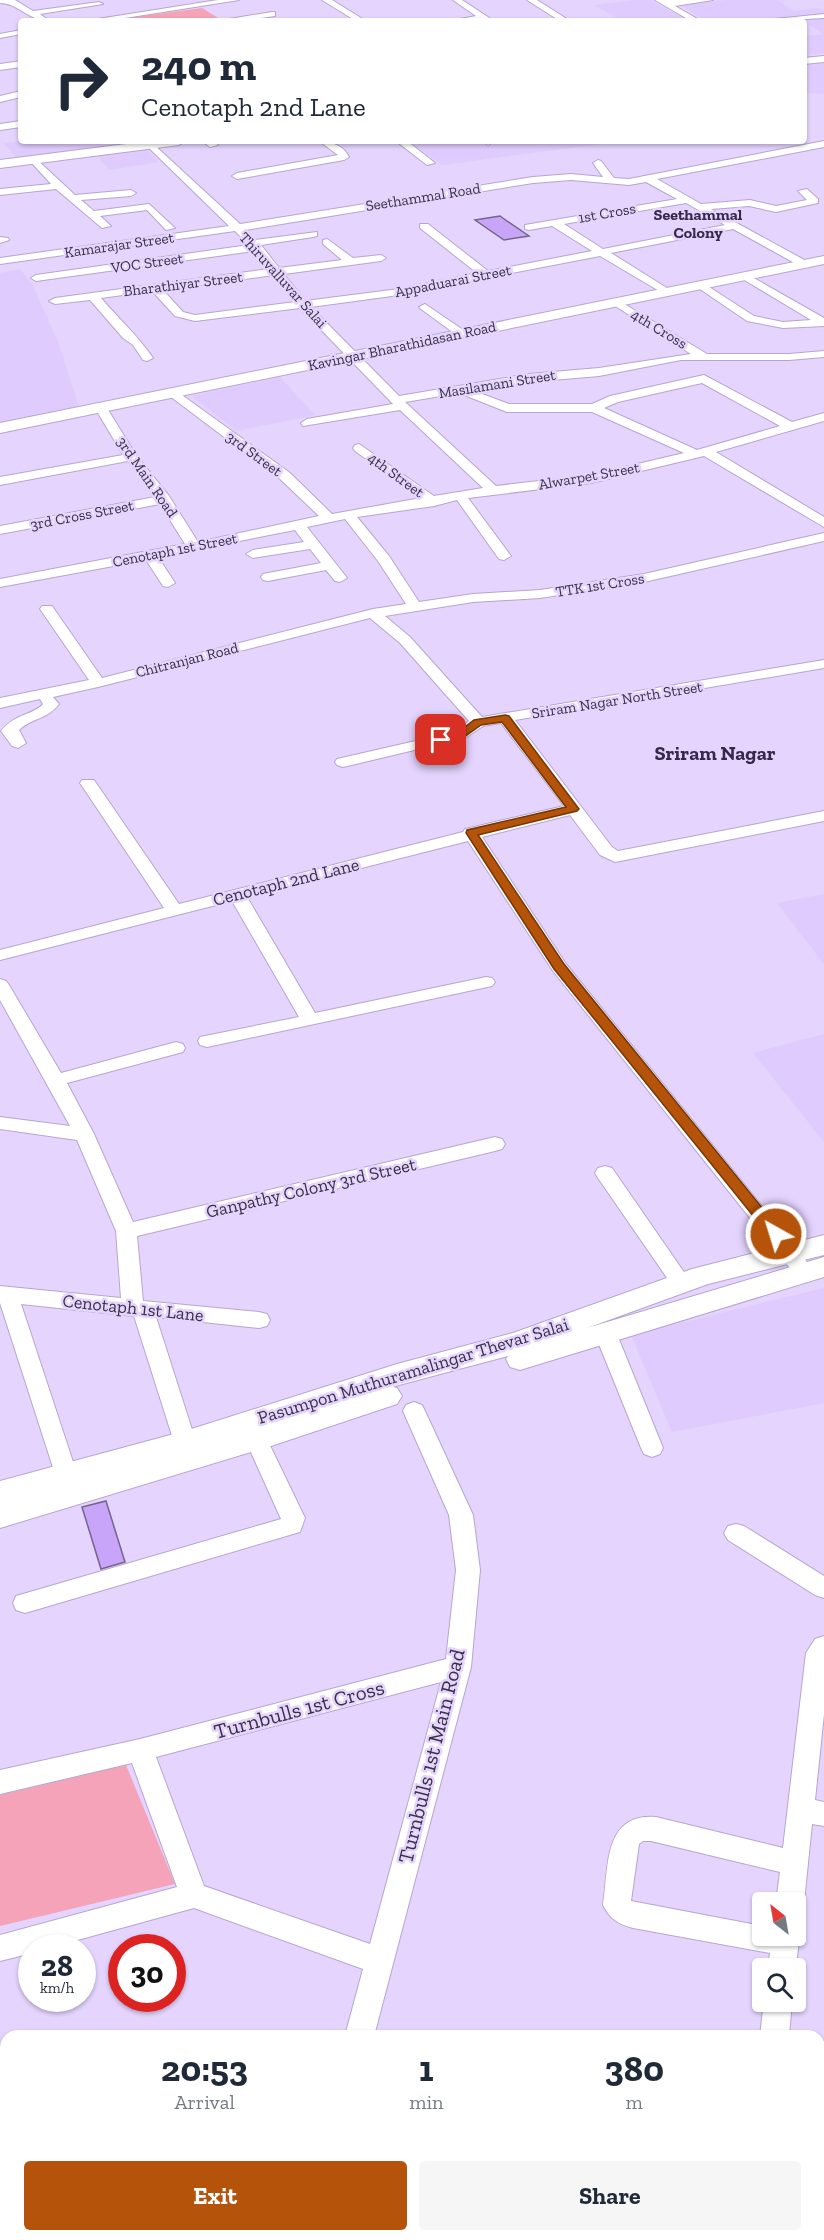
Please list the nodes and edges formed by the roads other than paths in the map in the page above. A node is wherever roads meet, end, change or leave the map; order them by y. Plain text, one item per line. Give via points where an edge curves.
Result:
1 (59, 0) edge
2 (235, 0) edge
3 (326, 0) edge
4 (457, 0) edge
5 (531, 0) edge
6 (709, 0) edge
7 (0, 1) edge
8 (158, 1) edge
9 (96, 2) edge
10 (663, 2) edge
11 (23, 8) edge
12 (169, 10) junction
13 (211, 12) dead end
14 (9, 14) dead end
15 (273, 14) dead end
16 (824, 16) edge
17 (117, 17) junction
18 (41, 18) edge
19 (110, 18) edge
20 (219, 18) edge
21 (244, 18) edge
22 (357, 18) edge
23 (485, 18) edge
24 (561, 18) edge
25 (692, 18) edge
26 (804, 18) edge
27 (18, 33) edge
28 (0, 36) edge
29 (824, 59) edge
30 (807, 61) edge
31 (18, 64) edge
32 (0, 67) edge
33 (18, 95) edge
34 (0, 99) edge
35 (18, 124) edge
36 (0, 127) edge
37 (158, 144) edge
38 (328, 144) edge
39 (405, 144) edge
40 (824, 144) edge
41 (151, 145) junction
42 (34, 160) junction
43 (598, 163) dead end
44 (0, 164) edge
45 (430, 164) dead end
46 (237, 176) dead end
47 (649, 179) junction
48 (611, 181) junction
49 (58, 186) junction
50 (802, 191) dead end
51 (0, 192) edge
52 (131, 193) dead end
53 (74, 198) junction
54 (323, 199) dead end
55 (686, 200) junction
56 (697, 207) junction
57 (338, 210) junction
58 (92, 214) junction
59 (553, 222) junction
60 (106, 226) dead end
61 (424, 226) dead end
62 (734, 226) junction
63 (529, 227) dead end
64 (170, 228) dead end
65 (237, 228) junction
66 (313, 234) dead end
67 (327, 242) dead end
68 (255, 245) junction
69 (109, 246) junction
70 (600, 252) junction
71 (381, 258) dead end
72 (824, 260) edge
73 (0, 261) edge
74 (351, 262) junction
75 (804, 264) junction
76 (127, 266) junction
77 (277, 273) junction
78 (486, 275) junction
79 (745, 276) junction
80 (36, 278) dead end
81 (699, 285) junction
82 (155, 288) junction
83 (666, 292) junction
84 (93, 296) junction
85 (55, 301) dead end
86 (616, 302) junction
87 (304, 306) junction
88 (425, 308) dead end
89 (824, 323) edge
90 (462, 334) junction
91 (824, 354) edge
92 (352, 356) junction
93 (703, 356) junction
94 (147, 358) dead end
95 (462, 390) junction
96 (175, 394) junction
97 (399, 403) junction
98 (102, 408) junction
99 (594, 408) junction
100 (824, 417) edge
101 (307, 423) dead end
102 (789, 426) junction
103 (0, 428) edge
104 (359, 448) dead end
105 (700, 453) junction
106 (131, 457) junction
107 (0, 481) edge
108 (493, 490) junction
109 (461, 497) junction
110 (164, 499) junction
111 (434, 502) junction
112 (349, 516) junction
113 (329, 518) junction
114 (824, 523) edge
115 (298, 525) junction
116 (0, 530) edge
117 (824, 537) edge
118 (240, 538) junction
119 (314, 544) junction
120 (194, 547) junction
121 (253, 554) junction
122 (150, 555) junction
123 (504, 556) dead end
124 (328, 565) junction
125 (339, 578) dead end
126 (0, 583) edge
127 (168, 583) dead end
128 (415, 607) junction
129 (47, 609) dead end
130 (373, 613) junction
131 (824, 664) edge
132 (98, 683) junction
133 (44, 694) junction
134 (0, 703) edge
135 (505, 718) junction
136 (478, 722) junction
137 (18, 743) dead end
138 (343, 762) dead end
139 (88, 783) dead end
140 (573, 809) junction
141 (824, 816) edge
142 (471, 833) junction
143 (237, 895) junction
144 (174, 910) junction
145 (0, 955) edge
146 (486, 982) dead end
147 (0, 985) edge
148 (310, 1020) junction
149 (207, 1041) dead end
150 (176, 1048) dead end
151 (56, 1080) junction
152 (0, 1123) edge
153 (84, 1134) junction
154 (495, 1144) dead end
155 (605, 1173) dead end
156 (126, 1231) junction
157 (824, 1245) edge
158 (806, 1264) edge
159 (681, 1283) junction
160 (4, 1294) edge
161 (138, 1309) junction
162 (259, 1320) dead end
163 (605, 1332) junction
164 (519, 1342) junction
165 (553, 1349) junction
166 (414, 1411) dead end
167 (256, 1439) junction
168 (185, 1442) junction
169 (652, 1448) dead end
170 (65, 1474) junction
171 (0, 1492) edge
172 (0, 1516) edge
173 (736, 1533) dead end
174 (824, 1588) edge
175 (25, 1603) dead end
176 (824, 1646) edge
177 (458, 1667) junction
178 (140, 1750) junction
179 (0, 1782) edge
180 (813, 1812) edge
181 (795, 1863) junction
182 (791, 1892) edge
183 (194, 1895) junction
184 (0, 1948) edge
185 (784, 1949) edge
186 (378, 1960) junction
187 (777, 2012) edge
188 (360, 2030) edge
189 (775, 2030) edge

1 - 11 street
2 - 12 street
3 - 22 street
4 - 23 street
5 - 24 street
6 - 10 street
7 - 11 street
8 - 12 street
9 - 11 street
9 - 17 street
10 - 25 street
11 - 14 street
11 - 18 street
12 - 17 street
13 - 20 street
15 - 21 street
16 - 26 street
17 - 19 street
27 - 28 street
29 - 30 main road
31 - 32 street
33 - 34 street
35 - 36 street
37 - 41 main road
38 - 46 street via 344,157
39 - 45 street
40 - 47 street, Seethammal Road
41 - 42 main road
41 - 65 street, Thiruvalluvar Salai
42 - 44 main road
42 - 49 street
43 - 48 street
47 - 48 street, Seethammal Road
47 - 55 street
48 - 57 street, Seethammal Road via 543,179
49 - 51 street
49 - 53 street
50 - 56 street via 814,201 776,209 750,203
52 - 53 street
53 - 58 street
54 - 57 street
55 - 56 street
55 - 59 street, 1st Cross
56 - 62 street
57 - 65 street, Seethammal Road
58 - 60 street
58 - 64 street via 149,207
59 - 63 street, 1st Cross
59 - 70 street
61 - 78 street
62 - 70 street, Appaduarai Street
62 - 75 street
65 - 68 street, Thiruvalluvar Salai
65 - 69 street, Kamarajar Street
66 - 68 street, VOC Street
67 - 74 street
68 - 76 street, VOC Street
68 - 77 street, Thiruvalluvar Salai
69 - 73 street, Kamarajar Street
69 - 76 street
70 - 78 street, Appaduarai Street
70 - 83 street
71 - 74 street, Bharathiyar Street
72 - 75 main road, Kavingar Bharathidasan Road
74 - 77 street, Bharathiyar Street
75 - 79 main road, Kavingar Bharathidasan Road
76 - 80 street, VOC Street
77 - 82 street, Bharathiyar Street
77 - 87 street, Thiruvalluvar Salai
78 - 87 street, Appaduarai Street
79 - 81 main road, Kavingar Bharathidasan Road
79 - 89 street
81 - 83 main road, Kavingar Bharathidasan Road
81 - 89 street via 751,319 783,325
82 - 84 street, Bharathiyar Street
82 - 87 street, Appaduarai Street via 179,314 188,318
83 - 86 main road, Kavingar Bharathidasan Road
84 - 85 street, Bharathiyar Street
84 - 94 street
86 - 90 main road, Kavingar Bharathidasan Road
86 - 93 street, 4th Cross
87 - 92 street, Thiruvalluvar Salai
88 - 90 street
90 - 92 main road, Kavingar Bharathidasan Road
91 - 93 street, Masilamani Street
92 - 96 main road, Kavingar Bharathidasan Road
92 - 97 street, Thiruvalluvar Salai
93 - 95 street, Masilamani Street
95 - 97 street, Masilamani Street
95 - 99 street via 507,408
96 - 98 main road, Kavingar Bharathidasan Road
96 - 113 street, 3rd Street via 285,476
97 - 101 street, Masilamani Street
97 - 108 street, Thiruvalluvar Salai
98 - 103 main road, Kavingar Bharathidasan Road
98 - 106 street, 3rd Main Road
99 - 102 street via 614,399 704,379
99 - 105 street
100 - 102 street, Alwarpet Street
102 - 105 street, Alwarpet Street
104 - 111 street, 4th Street
105 - 108 street, Alwarpet Street via 591,479
105 - 114 street
106 - 107 street
106 - 110 street, 3rd Main Road
108 - 109 street, Alwarpet Street
109 - 111 street, Alwarpet Street
109 - 123 street
110 - 116 street, 3rd Cross Street
110 - 120 street, 3rd Main Road
111 - 112 street, Alwarpet Street
112 - 113 street, Cenotaph 1st Street
112 - 128 street via 384,559
113 - 115 street, Cenotaph 1st Street
115 - 118 street, Cenotaph 1st Street
115 - 119 street
117 - 128 street, TTK 1st Cross via 644,579
118 - 120 street, Cenotaph 1st Street
118 - 121 street
119 - 121 street
119 - 124 street
120 - 122 street, Cenotaph 1st Street
121 - 124 street via 271,580
122 - 126 street, Cenotaph 1st Street
122 - 127 street
124 - 125 street
128 - 130 street, TTK 1st Cross
129 - 132 street
130 - 132 street, Chitranjan Road
130 - 136 street via 405,640
131 - 135 street, Sriram Nagar North Street
132 - 133 street, Chitranjan Road
133 - 134 street, Chitranjan Road
133 - 137 street via 51,704 44,712 20,721 9,731
135 - 136 street, Sriram Nagar North Street
135 - 140 street
136 - 138 street, Sriram Nagar North Street via 460,735
139 - 144 street
140 - 141 street via 615,857
140 - 142 street, Cenotaph 2nd Lane
142 - 143 street, Cenotaph 2nd Lane
142 - 158 street via 559,967
143 - 144 street, Cenotaph 2nd Lane
143 - 148 street
144 - 145 street, Cenotaph 2nd Lane
146 - 148 street
147 - 151 street
148 - 149 street
150 - 151 street
151 - 153 street
152 - 153 street
153 - 156 street
154 - 156 street, Ganpathy Colony 3rd Street
155 - 159 street
156 - 161 street
157 - 158 main road, Pasumpon Muthuramalingar Thevar Salai
158 - 159 main road, Pasumpon Muthuramalingar Thevar Salai
158 - 163 main road, Pasumpon Muthuramalingar Thevar Salai
159 - 164 main road, Pasumpon Muthuramalingar Thevar Salai
160 - 161 street, Cenotaph 1st Lane
160 - 170 street, Cenotaph 1st Lane
161 - 162 street, Cenotaph 1st Lane
161 - 168 street
163 - 165 main road, Pasumpon Muthuramalingar Thevar Salai
163 - 169 street
164 - 165 main road
164 - 168 main road, Pasumpon Muthuramalingar Thevar Salai via 396,1375
165 - 167 main road, Pasumpon Muthuramalingar Thevar Salai via 405,1390
166 - 177 street, Turnbulls 1st Main Road via 460,1515 468,1570
167 - 172 main road, Pasumpon Muthuramalingar Thevar Salai
167 - 175 street via 293,1518 291,1525
168 - 170 main road, Pasumpon Muthuramalingar Thevar Salai
170 - 171 main road, Pasumpon Muthuramalingar Thevar Salai
173 - 174 street
176 - 180 street via 818,1653
177 - 178 street, Turnbulls 1st Cross
177 - 186 street, Turnbulls 1st Main Road
178 - 179 street, Turnbulls 1st Cross
178 - 183 street
180 - 181 street
181 - 182 street
181 - 185 street via 638,1828 626,1841 617,1905 625,1913
183 - 184 street
183 - 186 street
186 - 188 street, Turnbulls 1st Main Road
187 - 189 street

